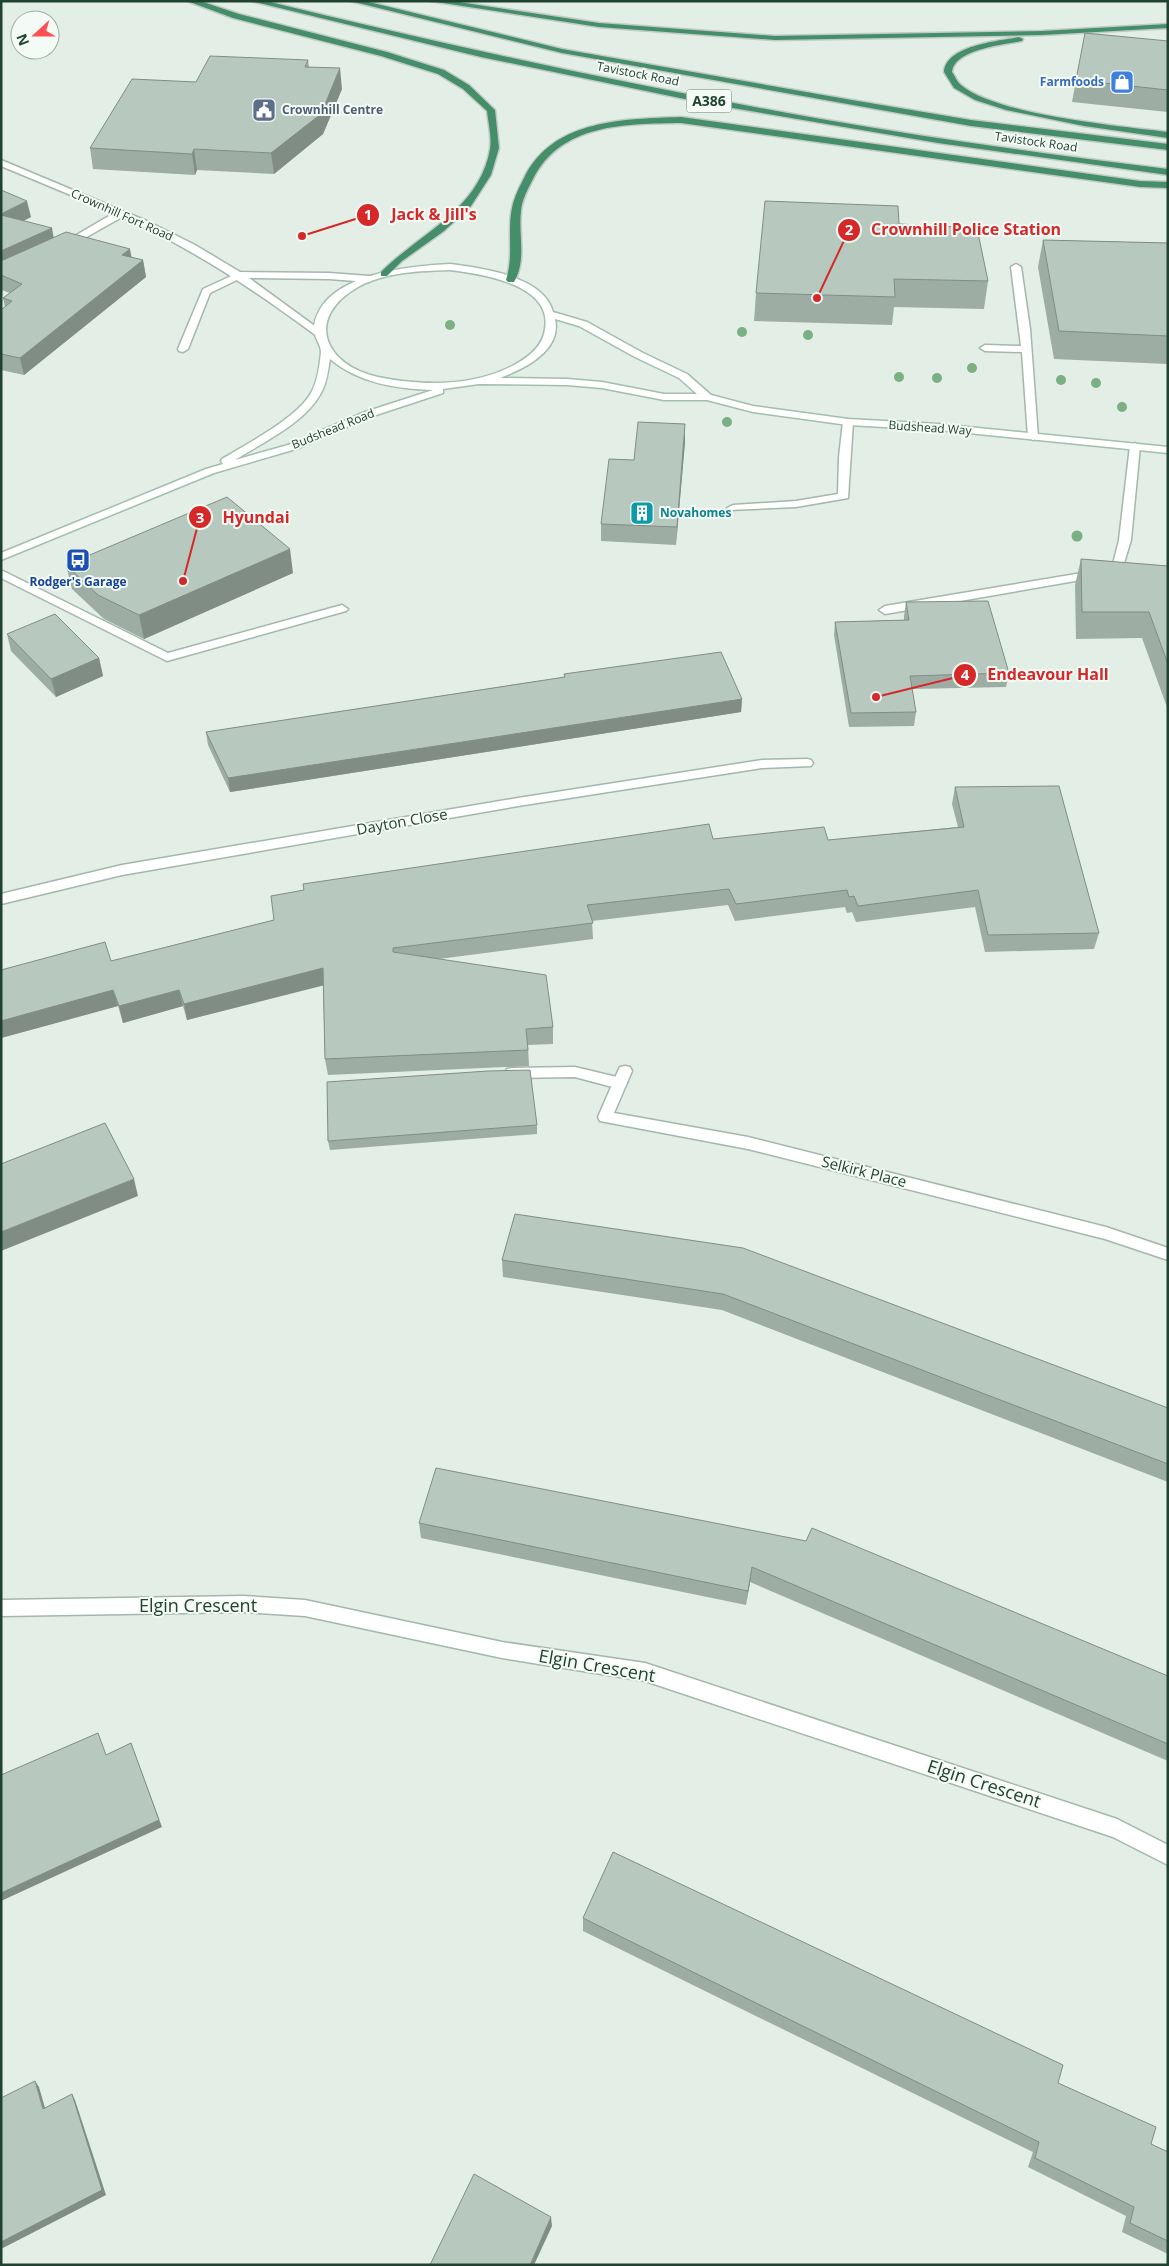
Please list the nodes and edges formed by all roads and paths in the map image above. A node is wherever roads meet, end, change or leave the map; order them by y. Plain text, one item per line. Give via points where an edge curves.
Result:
1 (191, 1) edge
2 (255, 1) edge
3 (354, 1) edge
4 (434, 1) edge
5 (1168, 26) edge
6 (1042, 33) junction
7 (1168, 135) edge
8 (1168, 147) edge
9 (1, 163) edge
10 (1168, 172) edge
11 (1168, 185) edge
12 (120, 214) junction
13 (53, 252) edge
14 (1016, 267) dead end
15 (384, 274) junction
16 (240, 275) junction
17 (369, 279) junction
18 (511, 280) junction
19 (550, 314) junction
20 (318, 332) junction
21 (985, 348) dead end
22 (183, 349) dead end
23 (1027, 349) junction
24 (326, 351) junction
25 (480, 381) junction
26 (455, 386) junction
27 (708, 397) junction
28 (848, 422) junction
29 (1033, 436) junction
30 (1135, 446) junction
31 (1168, 449) edge
32 (210, 471) junction
33 (733, 508) dead end
34 (1, 557) edge
35 (1, 573) edge
36 (342, 609) dead end
37 (885, 610) dead end
38 (806, 763) dead end
39 (1, 899) edge
40 (498, 1073) edge
41 (1168, 1254) edge
42 (1, 1608) edge
43 (1168, 1854) edge

1 - 15 highway via 440,72 466,87 490,110 495,148 486,175 466,206
2 - 10 highway, Tavistock Road / A386 via 536,66 716,102 1058,159
3 - 8 highway, Tavistock Road / A386 via 562,51 788,92 971,123
4 - 6 highway via 599,25 775,38
5 - 6 highway
6 - 7 highway via 962,54 953,60 948,76 962,90 996,106
9 - 12 street, Crownhill Fort Road
11 - 18 highway via 1130,183 681,120 635,121 582,132 561,142 539,159 526,182 516,211 517,264
12 - 13 street
12 - 16 street, Crownhill Fort Road via 166,233
14 - 23 street
15 - 17 street
15 - 18 street via 416,268 450,267 483,271
16 - 17 street, Crownhill Fort Road
16 - 20 street, Crownhill Fort Road
16 - 22 street via 206,291
17 - 20 street via 341,293 323,312
18 - 19 street via 537,295
19 - 25 street via 551,334 538,353 514,370
19 - 27 street, Budshead Way via 583,324 684,376
20 - 24 street
21 - 23 street
23 - 29 street
24 - 26 street via 347,368 377,380 414,386
24 - 32 street, Budshead Road via 316,394 273,432
25 - 26 street
25 - 27 street, Budshead Way via 567,382 664,397
26 - 32 street, Budshead Road via 368,414 292,447
27 - 28 street, Budshead Way via 753,409
28 - 29 street, Budshead Way
28 - 33 street via 844,496 796,504
29 - 30 street, Budshead Way
30 - 31 street, Budshead Way
30 - 37 street via 1125,540 1117,570
32 - 34 street, Budshead Road
35 - 36 street via 167,657
38 - 39 street, Dayton Close via 762,764 518,802 122,870
40 - 41 street, Selkirk Place via 575,1072 622,1077 605,1117 758,1146 1106,1233
42 - 43 street, Elgin Crescent via 244,1604 305,1608 502,1650 645,1672 1117,1829

